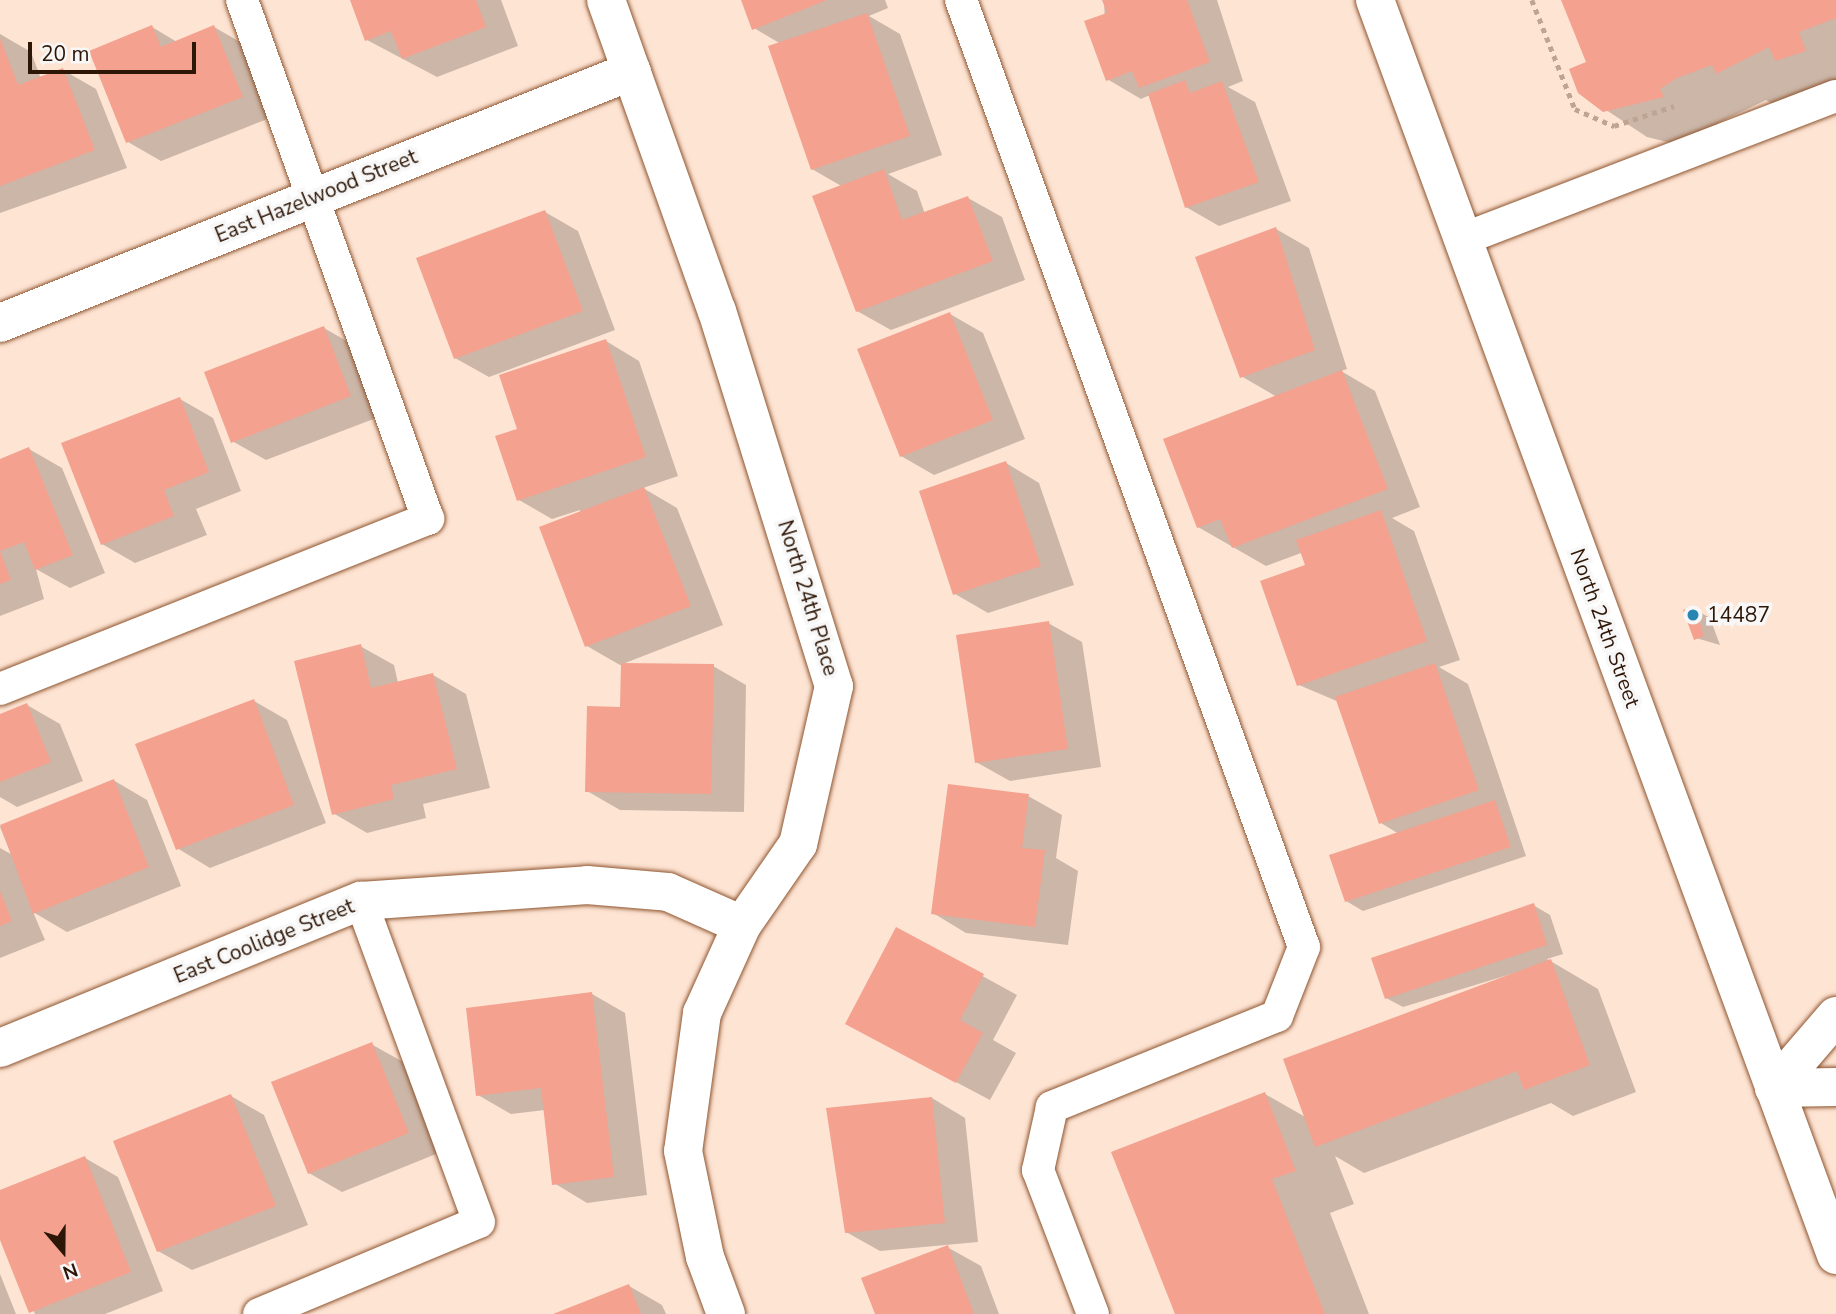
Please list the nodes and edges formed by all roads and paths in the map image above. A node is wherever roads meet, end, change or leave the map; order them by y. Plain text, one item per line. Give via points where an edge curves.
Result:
1 (242, 0) edge
2 (606, 0) edge
3 (961, 0) edge
4 (1376, 0) edge
5 (1532, 0) edge
6 (632, 71) junction
7 (1836, 96) edge
8 (1688, 101) dead end
9 (315, 196) junction
10 (1463, 239) junction
11 (0, 323) edge
12 (0, 689) edge
13 (361, 901) junction
14 (743, 925) junction
15 (1836, 1016) edge
16 (0, 1048) edge
17 (1836, 1087) edge
18 (1774, 1088) junction
19 (1836, 1255) edge
20 (259, 1314) edge
21 (726, 1314) edge
22 (1093, 1314) edge

1 - 9 lane
2 - 6 street, North 24th Place
3 - 22 lane via 1304,947 1277,1016 1052,1107 1038,1170
4 - 10 street, North 24th Street
5 - 8 path via 1575,109 1615,126
6 - 9 street, East Hazelwood Street
6 - 14 street, North 24th Place via 717,311 834,686 798,844
7 - 10 lane
9 - 11 street, East Hazelwood Street
9 - 12 lane via 428,519
10 - 18 street, North 24th Street
13 - 14 street, East Coolidge Street via 587,885 668,892
13 - 16 street, East Coolidge Street
13 - 20 lane via 478,1222
14 - 21 street, North 24th Place via 702,1013 682,1151 705,1257
15 - 18 street
17 - 18 street
18 - 19 street, North 24th Street

